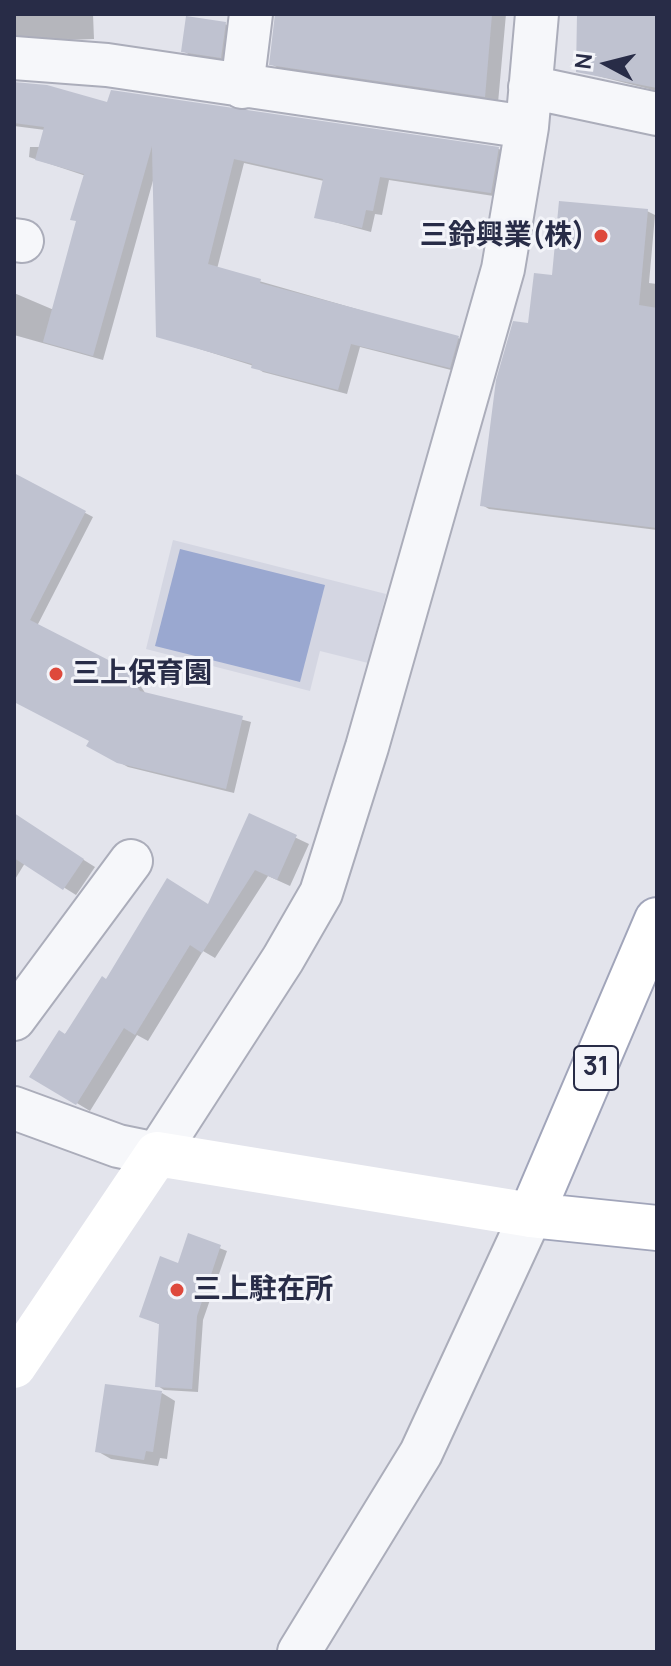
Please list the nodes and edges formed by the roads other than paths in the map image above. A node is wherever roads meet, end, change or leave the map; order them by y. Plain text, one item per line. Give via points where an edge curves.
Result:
1 (251, 14) edge
2 (537, 14) edge
3 (14, 58) edge
4 (242, 87) junction
5 (529, 107) junction
6 (657, 114) edge
7 (131, 861) dead end
8 (657, 920) edge
9 (14, 1019) edge
10 (14, 1108) edge
11 (157, 1154) junction
12 (531, 1215) junction
13 (657, 1228) edge
14 (14, 1366) edge
15 (299, 1652) edge

1 - 4 street
2 - 5 street
3 - 4 street via 107,65
4 - 5 street
5 - 6 street
5 - 11 street via 503,269 321,893
7 - 9 street
8 - 12 street, 31
10 - 11 street via 118,1146
11 - 12 street
11 - 14 street
12 - 13 street
12 - 15 street via 421,1453

